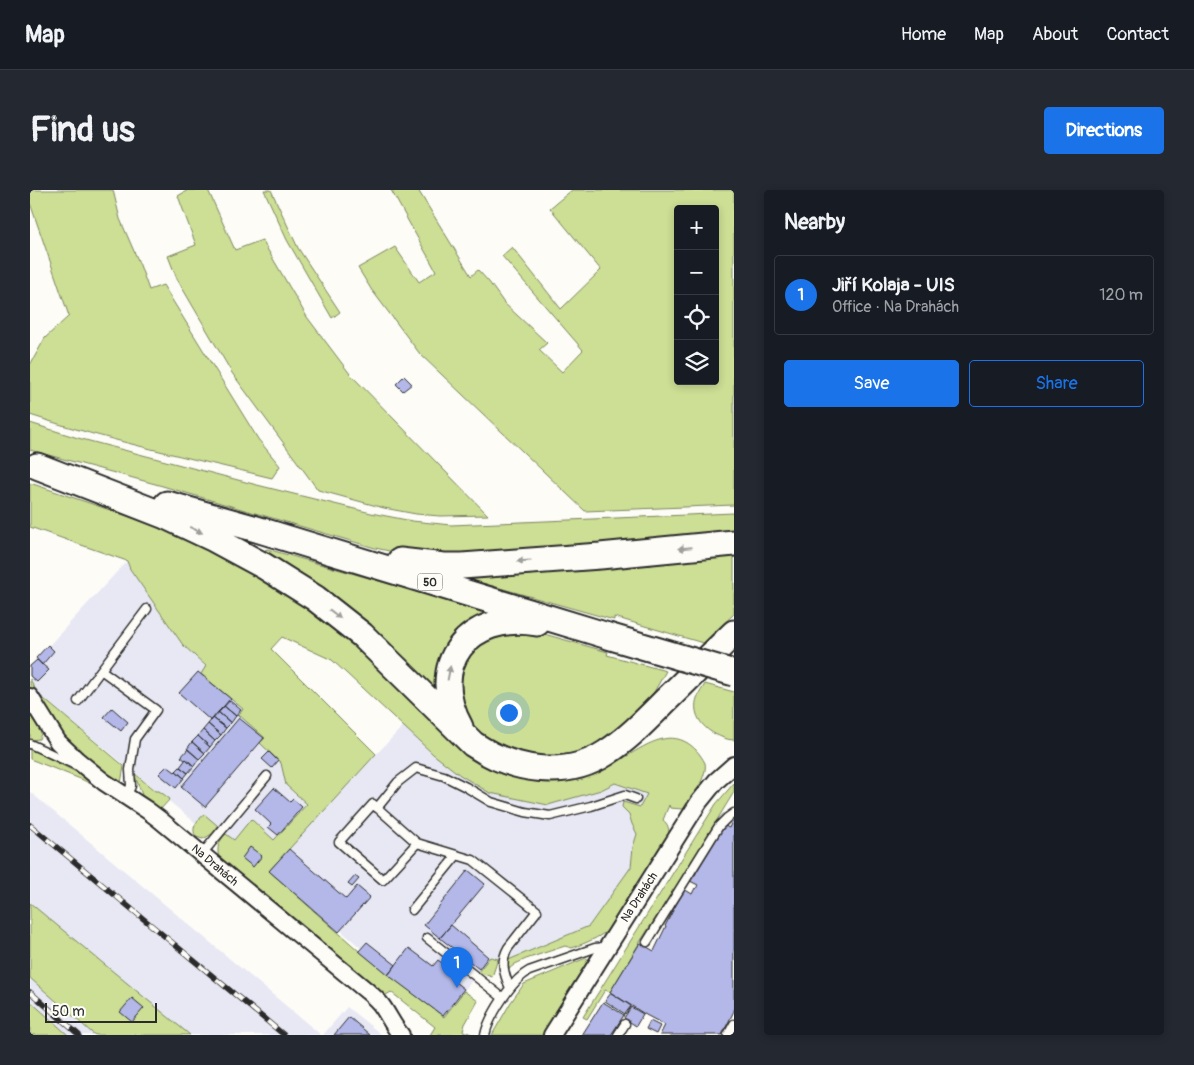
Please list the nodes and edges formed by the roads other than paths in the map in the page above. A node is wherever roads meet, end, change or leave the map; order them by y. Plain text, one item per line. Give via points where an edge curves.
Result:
1 (34, 465) edge
2 (253, 528) junction
3 (734, 543) edge
4 (147, 609) dead end
5 (734, 633) edge
6 (608, 636) junction
7 (101, 670) junction
8 (734, 673) edge
9 (30, 697) edge
10 (78, 701) dead end
11 (464, 736) junction
12 (30, 744) edge
13 (734, 765) edge
14 (90, 772) junction
15 (267, 776) dead end
16 (126, 797) junction
17 (636, 799) dead end
18 (377, 808) junction
19 (734, 813) edge
20 (417, 843) junction
21 (202, 854) junction
22 (457, 855) junction
23 (412, 910) dead end
24 (427, 938) dead end
25 (647, 942) dead end
26 (607, 947) junction
27 (510, 988) junction
28 (503, 998) junction
29 (625, 1024) dead end
30 (734, 1024) edge
31 (401, 1035) edge
32 (484, 1035) edge
33 (553, 1035) edge
34 (618, 1035) edge
35 (728, 1035) edge

1 - 2 main road, 50
1 -> 11 main road via 163,515 214,539 316,598 362,635
3 -> 2 main road via 444,566 392,560
2 - 6 main road, 50
4 - 7 lane
5 - 11 main road via 633,733 605,754 584,764 556,769 522,766 484,752
6 - 8 main road, 50, bridge
11 -> 6 main road via 451,709 447,688 450,667 470,636 505,622 539,624
7 - 10 lane
7 - 16 lane via 156,710 135,739 131,786
9 - 14 street, Na Drahách via 58,742
12 - 14 lane
13 - 26 street, Na Drahách via 700,802
14 - 16 street, Na Drahách
15 - 21 lane
16 - 21 street, Na Drahách via 148,810
17 - 18 lane via 625,795 550,816 491,802 444,776 416,768 398,782
18 - 20 lane
18 - 20 lane via 373,804 339,842 383,880
19 - 25 lane via 719,826
20 - 22 lane
21 - 31 street, Na Drahách via 376,999
22 - 23 lane
22 - 27 lane via 473,860 537,911 504,954 503,969
24 - 28 lane
26 - 27 lane via 595,948 529,971
26 - 33 street, Na Drahách
27 - 28 lane
28 - 32 lane
29 - 34 lane
30 - 35 lane

